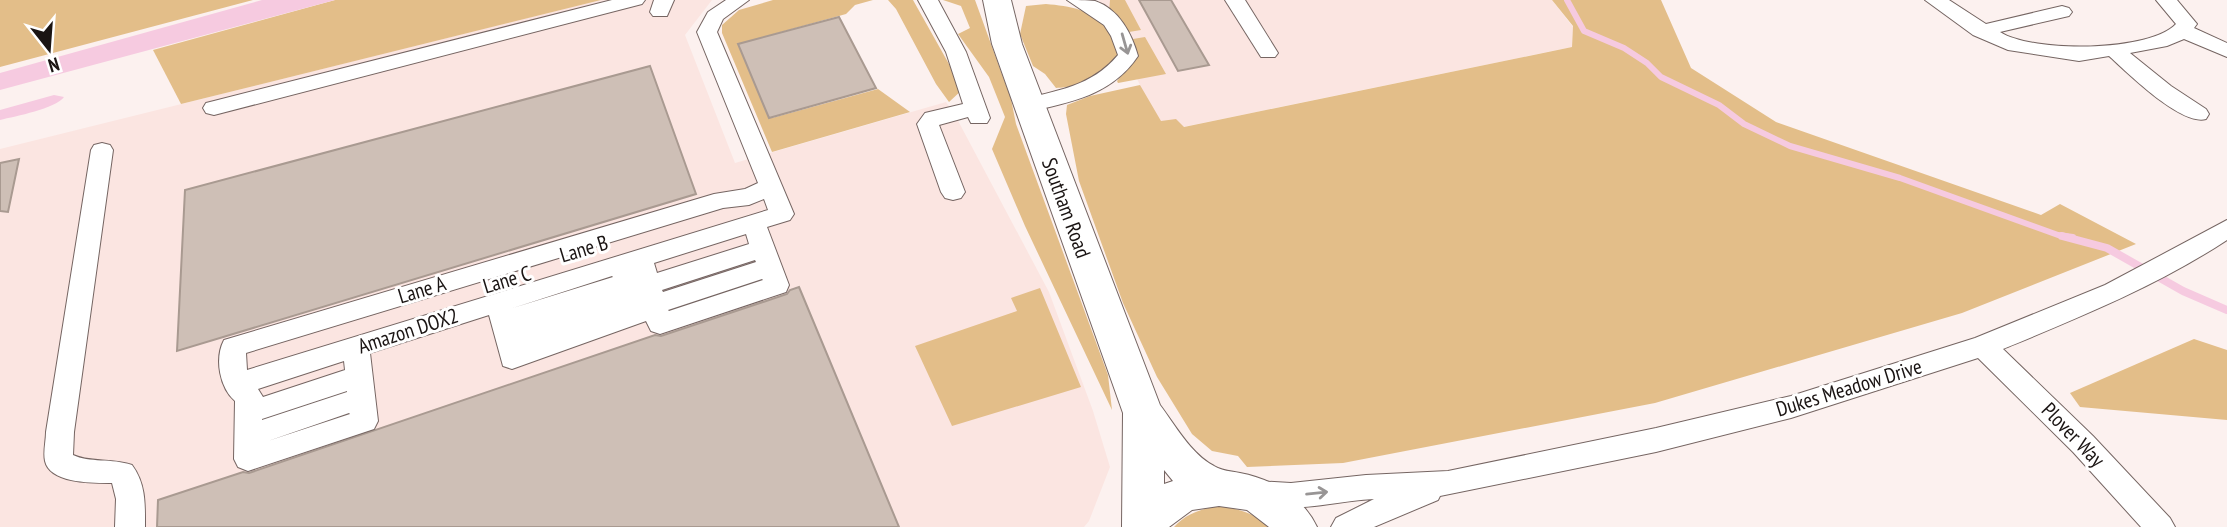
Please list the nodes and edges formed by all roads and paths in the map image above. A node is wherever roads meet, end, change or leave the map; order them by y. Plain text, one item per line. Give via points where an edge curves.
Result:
1 (635, 0) edge
2 (928, 0) edge
3 (997, 0) edge
4 (1004, 0) edge
5 (1077, 0) edge
6 (1235, 0) edge
7 (1934, 0) edge
8 (2166, 0) edge
9 (731, 1) edge
10 (1101, 6) edge
11 (2062, 12) dead end
12 (1980, 31) junction
13 (2183, 31) junction
14 (2115, 51) junction
15 (2227, 51) edge
16 (1268, 53) dead end
17 (1028, 105) junction
18 (214, 108) dead end
19 (2198, 114) dead end
20 (102, 150) dead end
21 (772, 186) junction
22 (953, 192) dead end
23 (2227, 228) edge
24 (760, 246) junction
25 (639, 285) junction
26 (504, 326) junction
27 (1983, 346) junction
28 (359, 377) junction
29 (242, 397) junction
30 (1143, 413) junction
31 (1448, 483) junction
32 (1233, 490) junction
33 (1143, 526) edge
34 (130, 527) edge
35 (1296, 527) edge
36 (1346, 527) edge
37 (2160, 527) edge

1 - 18 street
2 - 22 street via 956,52 977,113 933,118 928,124
3 - 4 street
3 - 17 highway, Southam Road
5 - 10 street
6 - 16 street
7 - 12 street
8 - 13 street via 2187,24
9 - 21 street via 715,16 708,32
10 -> 17 street via 1124,37 1128,56 1115,74 1082,92
11 - 12 street
12 - 14 street via 2015,46 2088,56
13 - 14 street via 2160,42
13 - 15 street
14 - 19 street
17 - 30 highway, Southam Road
20 - 34 street via 59,461 70,470 118,470 127,477 131,484
21 - 24 street via 782,214
21 - 29 street, Lane C via 764,203
23 - 27 street, Dukes Meadow Drive via 2114,292
24 - 25 street, Amazon DOX2
24 - 25 street
25 - 26 street
25 - 26 street, Amazon DOX2
26 - 28 street, Amazon DOX2
27 - 31 street, Dukes Meadow Drive via 1745,419
27 - 37 street, Plover Way
28 - 29 street
28 - 29 street
30 - 32 highway, Southam Road via 1185,467 1197,477
30 - 33 highway, Southam Road
32 -> 31 street, Dukes Meadow Drive via 1291,495
31 - 36 street, Dukes Meadow Drive
32 - 33 highway via 1196,489 1175,497
32 - 35 highway, Southam Road via 1271,503

